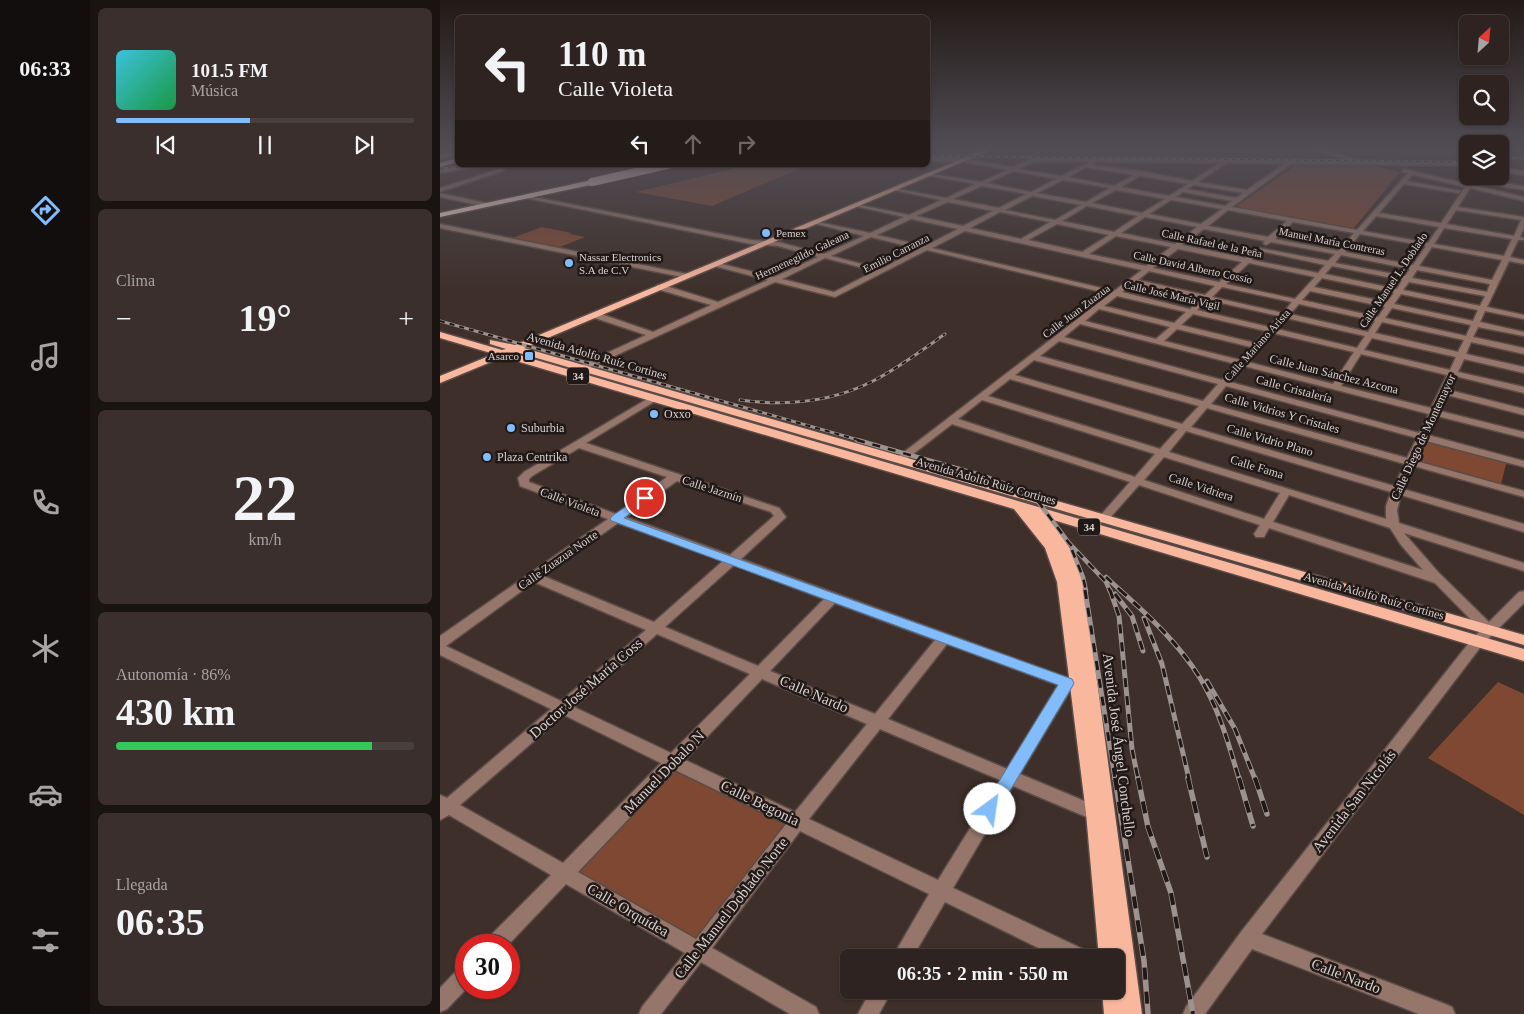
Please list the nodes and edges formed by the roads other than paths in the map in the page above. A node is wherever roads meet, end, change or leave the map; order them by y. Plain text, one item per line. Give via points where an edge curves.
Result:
1 (447, 197) edge
2 (522, 197) edge
3 (526, 197) edge
4 (875, 197) edge
5 (938, 197) edge
6 (951, 197) edge
7 (1024, 197) edge
8 (1049, 197) edge
9 (1098, 197) edge
10 (1165, 197) edge
11 (1222, 197) edge
12 (1241, 197) edge
13 (1389, 197) edge
14 (1460, 197) edge
15 (1169, 198) junction
16 (947, 199) junction
17 (1237, 200) junction
18 (1086, 204) junction
19 (486, 205) junction
20 (857, 205) junction
21 (1226, 208) junction
22 (1455, 208) junction
23 (999, 210) junction
24 (442, 213) edge
25 (1374, 214) junction
26 (1143, 215) junction
27 (911, 216) junction
28 (1290, 220) junction
29 (1524, 220) edge
30 (816, 222) junction
31 (1056, 222) junction
32 (440, 226) edge
33 (1443, 226) junction
34 (1204, 227) junction
35 (964, 228) junction
36 (1358, 232) junction
37 (1116, 234) junction
38 (870, 235) junction
39 (1270, 239) junction
40 (1520, 239) edge
41 (1022, 241) junction
42 (766, 243) junction
43 (1430, 245) junction
44 (1179, 247) junction
45 (925, 248) junction
46 (1259, 250) junction
47 (1340, 252) junction
48 (1084, 254) junction
49 (825, 256) junction
50 (1508, 259) junction
51 (1247, 261) junction
52 (1524, 262) edge
53 (717, 264) junction
54 (1330, 264) junction
55 (1415, 267) junction
56 (1150, 269) junction
57 (882, 271) junction
58 (687, 276) junction
59 (1320, 276) junction
60 (1407, 279) junction
61 (774, 280) junction
62 (1134, 281) junction
63 (1495, 283) junction
64 (1220, 284) junction
65 (660, 287) junction
66 (1309, 288) junction
67 (1399, 292) junction
68 (1117, 294) junction
69 (1489, 295) junction
70 (1206, 297) junction
71 (1297, 301) junction
72 (1390, 305) junction
73 (718, 306) junction
74 (1099, 307) junction
75 (1483, 309) junction
76 (1191, 311) junction
77 (595, 315) junction
78 (1285, 315) junction
79 (1524, 317) edge
80 (1380, 319) junction
81 (1080, 322) junction
82 (1476, 324) junction
83 (440, 326) edge
84 (1175, 326) junction
85 (1271, 330) junction
86 (1524, 334) edge
87 (440, 335) edge
88 (654, 335) junction
89 (1370, 335) junction
90 (1058, 338) junction
91 (1470, 339) junction
92 (1158, 342) junction
93 (1257, 346) junction
94 (515, 348) junction
95 (1360, 351) junction
96 (1524, 351) edge
97 (503, 354) junction
98 (1462, 356) junction
99 (1034, 357) junction
100 (1241, 363) junction
101 (582, 368) junction
102 (1524, 370) edge
103 (1453, 373) junction
104 (1009, 376) junction
105 (440, 380) edge
106 (1223, 383) junction
107 (1335, 387) junction
108 (1524, 390) edge
109 (1444, 392) junction
110 (981, 397) junction
111 (654, 398) junction
112 (1204, 405) junction
113 (1434, 412) junction
114 (1524, 412) edge
115 (951, 420) junction
116 (1184, 428) junction
117 (1524, 435) edge
118 (1423, 437) junction
119 (578, 444) junction
120 (1163, 452) junction
121 (900, 459) junction
122 (1411, 462) junction
123 (1524, 464) edge
124 (675, 477) junction
125 (955, 481) junction
126 (1137, 481) junction
127 (1286, 491) junction
128 (1397, 491) junction
129 (1524, 494) edge
130 (1024, 501) junction
131 (1104, 518) junction
132 (616, 519) junction
133 (1394, 526) junction
134 (1524, 528) edge
135 (1263, 529) junction
136 (1145, 530) junction
137 (1136, 541) junction
138 (732, 561) junction
139 (1524, 567) edge
140 (533, 577) junction
141 (1442, 581) junction
142 (1524, 595) edge
143 (832, 598) junction
144 (656, 628) junction
145 (1489, 630) junction
146 (944, 638) junction
147 (1524, 640) edge
148 (1477, 642) junction
149 (440, 643) edge
150 (440, 649) edge
151 (1524, 655) edge
152 (761, 672) junction
153 (1072, 683) junction
154 (562, 708) junction
155 (879, 721) junction
156 (674, 761) junction
157 (1010, 776) junction
158 (443, 807) edge
159 (1095, 812) junction
160 (798, 821) junction
161 (565, 874) junction
162 (941, 890) junction
163 (507, 934) edge
164 (1248, 938) junction
165 (906, 949) edge
166 (1062, 949) edge
167 (1109, 949) edge
168 (698, 950) junction
169 (455, 986) edge
170 (877, 999) edge
171 (1114, 999) edge
172 (440, 1002) edge
173 (650, 1014) edge
174 (809, 1014) edge
175 (868, 1014) edge
176 (1115, 1014) edge
177 (1131, 1014) edge
178 (1193, 1014) edge
179 (1445, 1014) edge

1 - 19 street
2 - 19 highway
3 - 42 street
4 - 20 main road
5 - 16 street, Calle Rafael de la Peña
6 - 16 street, Hermenegildo Galeana
7 - 23 street, Emilio Carranza
8 - 18 street, Manuel María Contreras
9 - 18 street
10 - 15 street
11 - 17 street
12 - 17 street, Calle Juan Zuazua
13 - 25 street, Calle Mariano Arista
14 - 22 street, Calle Manuel L. Doblado
15 - 21 street
15 - 26 street
16 - 23 street, Calle Rafael de la Peña
16 - 27 street, Hermenegildo Galeana
17 - 21 street, Calle Juan Zuazua
18 - 26 street, Manuel María Contreras
18 - 31 street
19 - 24 highway
20 - 27 street, Calle David Alberto Cossío
20 - 30 main road
21 - 28 street
21 - 34 street, Calle Juan Zuazua
22 - 29 street
22 - 33 street, Calle Manuel L. Doblado
23 - 31 street, Calle Rafael de la Peña
23 - 35 street, Emilio Carranza
25 - 33 street
25 - 36 street, Calle Mariano Arista
26 - 34 street, Manuel María Contreras
26 - 37 street
27 - 35 street, Calle David Alberto Cossío
27 - 38 street, Hermenegildo Galeana
28 - 36 street
28 - 39 street
29 - 40 street, Calle Diego de Montemayor
30 - 38 street, Calle José María Vigil
30 - 42 main road
31 - 37 street, Calle Rafael de la Peña
31 - 41 street
32 - 58 street
33 - 40 street
33 - 43 street, Calle Manuel L. Doblado
34 - 39 street, Manuel María Contreras
34 - 44 street, Calle Juan Zuazua
35 - 41 street, Calle David Alberto Cossío
35 - 45 street, Emilio Carranza
36 - 43 street
36 - 47 street, Calle Mariano Arista
37 - 44 street, Calle Rafael de la Peña
37 - 48 street
38 - 45 street, Calle José María Vigil
38 - 49 street, Hermenegildo Galeana
39 - 46 street
39 - 47 street, Manuel María Contreras
40 - 50 street, Calle Diego de Montemayor
41 - 48 street, Calle David Alberto Cossío
42 - 49 street
42 - 53 main road
43 - 50 street
43 - 55 street, Calle Manuel L. Doblado
44 - 51 street, Calle Rafael de la Peña
44 - 56 street, Calle Juan Zuazua
45 - 57 street, Emilio Carranza
45 - 68 street, Calle José María Vigil
46 - 51 street
46 - 54 street
47 - 54 street, Calle Mariano Arista
47 - 55 street, Manuel María Contreras
48 - 56 street, Calle David Alberto Cossío
49 - 57 street
49 - 61 street, Hermenegildo Galeana
50 - 52 street
50 - 63 street, Calle Diego de Montemayor
51 - 59 street, Calle Rafael de la Peña
51 - 64 street
53 - 58 main road
53 - 61 street
54 - 59 street, Calle Mariano Arista
54 - 60 street
55 - 60 street, Calle Manuel L. Doblado
55 - 63 street, Manuel María Contreras
56 - 62 street, Calle Juan Zuazua
56 - 64 street, Calle David Alberto Cossío
57 - 61 street, Emilio Carranza via 831,295
58 - 65 main road
59 - 66 street, Calle Mariano Arista
59 - 67 street, Calle Rafael de la Peña
60 - 67 street, Calle Manuel L. Doblado
60 - 69 street
61 - 73 street, Hermenegildo Galeana
62 - 68 street, Calle Juan Zuazua
62 - 70 street, Calle José María Vigil
63 - 69 street, Calle Diego de Montemayor
64 - 70 street
64 - 71 street, Calle David Alberto Cossío
65 - 73 street
65 - 77 main road
66 - 71 street, Calle Mariano Arista
66 - 72 street
67 - 72 street, Calle Manuel L. Doblado
67 - 75 street, Calle Rafael de la Peña
68 - 74 street, Calle Juan Zuazua
68 - 76 street, Calle José María Vigil
69 - 75 street, Calle Diego de Montemayor
70 - 76 street
70 - 78 street, Calle José María Vigil
71 - 78 street, Calle Mariano Arista
71 - 80 street, Calle David Alberto Cossío
72 - 80 street, Calle Manuel L. Doblado
72 - 82 street
73 - 88 street, Hermenegildo Galeana
74 - 81 street, Calle Juan Zuazua
74 - 84 street
75 - 79 street, Calle Rafael de la Peña
75 - 82 street, Calle Diego de Montemayor
76 - 84 street
76 - 85 street, Calle José María Vigil
77 - 88 street
77 - 94 main road
78 - 85 street, Calle Mariano Arista
78 - 89 street, Calle José María Vigil
80 - 89 street, Calle Manuel L. Doblado
80 - 91 street, Calle David Alberto Cossío
81 - 90 street, Calle Juan Zuazua
81 - 92 street, Calle Juan Sánchez Azcona
82 - 86 street
82 - 91 street, Calle Diego de Montemayor
83 - 94 main road, Avenida Adolfo Ruíz Cortines / 34
84 - 92 street
84 - 93 street
85 - 93 street, Calle Mariano Arista
85 - 95 street, Calle José María Vigil
87 - 97 main road, Avenida Adolfo Ruíz Cortines / 34
88 - 101 street, Hermenegildo Galeana
89 - 95 street, Calle Manuel L. Doblado
89 - 98 street, Calle José María Vigil
90 - 99 street, Calle Juan Zuazua
90 - 106 street, Calle Cristalería
91 - 96 street, Calle David Alberto Cossío
91 - 98 street, Calle Diego de Montemayor
92 - 100 street, Calle Juan Sánchez Azcona
93 - 100 street, Calle Mariano Arista
94 - 97 main road
94 - 101 main road, Avenida Adolfo Ruíz Cortines / 34
95 - 103 street, Calle José María Vigil
95 - 107 street, Calle Manuel L. Doblado
97 - 105 main road
97 - 111 main road, Avenida Adolfo Ruíz Cortines / 34
98 - 102 street, Calle José María Vigil
98 - 103 street, Calle Diego de Montemayor
99 - 104 street, Calle Juan Zuazua
99 - 112 street, Calle Vidrios Y Cristales
100 - 106 street, Calle Mariano Arista
100 - 107 street, Calle Juan Sánchez Azcona
101 - 121 main road, Avenida Adolfo Ruíz Cortines / 34
103 - 108 street, Calle José María Vigil
103 - 109 street, Calle Diego de Montemayor
104 - 110 street, Calle Juan Zuazua
104 - 116 street, Calle Vidrio Plano
106 - 112 street, Calle Mariano Arista
106 - 118 street, Calle Cristalería
107 - 113 street, Calle Juan Sánchez Azcona
109 - 113 street, Calle Diego de Montemayor
109 - 114 street
110 - 115 street, Calle Juan Zuazua
110 - 120 street, Calle Fama
111 - 119 street, Calle Violeta
111 - 125 main road, Avenida Adolfo Ruíz Cortines / 34
112 - 116 street, Calle Mariano Arista
112 - 122 street, Calle Vidrios Y Cristales
113 - 117 street, Calle Juan Sánchez Azcona
113 - 118 street, Calle Diego de Montemayor
115 - 121 street, Calle Juan Zuazua
115 - 126 street, Calle Vidriera
116 - 120 street, Calle Mariano Arista
116 - 128 street, Calle Vidrio Plano
118 - 122 street, Calle Diego de Montemayor
118 - 123 street, Calle Cristalería
119 - 124 street, Calle Jazmín
119 - 132 street, Calle Violeta via 522,481
120 - 126 street, Calle Mariano Arista
120 - 127 street, Calle Fama
121 - 125 main road, Avenida Adolfo Ruíz Cortines / 34
122 - 128 street, Calle Diego de Montemayor
122 - 129 street, Calle Vidrios Y Cristales
124 - 132 street, Calle Zuazua Norte
124 - 138 street, Calle Jazmín via 780,514 779,519
125 - 130 main road, Avenida Adolfo Ruíz Cortines / 34
126 - 131 street, Calle Mariano Arista
126 - 135 street, Calle Vidriera
127 - 133 street, Calle Fama
127 - 135 street
128 - 133 street, Calle Diego de Montemayor via 1391,510
128 - 134 street, Calle Vidrio Plano
130 - 131 main road, Avenida Adolfo Ruíz Cortines / 34
130 - 137 main road, Avenida Adolfo Ruíz Cortines / 34
130 - 153 main road via 1060,566 1065,587
130 - 177 main road, Avenida José Ángel Conchello via 1061,543 1076,577
131 - 136 main road, Avenida Adolfo Ruíz Cortines / 34
132 - 138 street, Calle Violeta
132 - 140 street, Calle Zuazua Norte
133 - 139 street, Calle Fama
133 - 141 street via 1407,545
135 - 141 street, Calle Vidriera
136 - 137 main road via 1136,534
136 - 145 main road, Avenida Adolfo Ruíz Cortines / 34
137 - 148 main road, Avenida Adolfo Ruíz Cortines / 34
138 - 143 street, Calle Violeta
138 - 144 street, Doctor José María Coss
140 - 144 street, Calle Nardo
140 - 149 street, Calle Zuazua Norte
141 - 145 street
142 - 145 street, Avenida San Nicolás
143 - 146 street, Calle Violeta
143 - 152 street, Manuel Dobalo N
144 - 152 street, Calle Nardo
144 - 154 street, Doctor José María Coss
145 - 147 main road, Avenida Adolfo Ruíz Cortines / 34
145 - 148 street, Avenida San Nicolás
146 - 153 street, Calle Violeta
146 - 155 street, Calle Manuel Doblado Norte
148 - 151 main road, Avenida Adolfo Ruíz Cortines / 34
148 - 164 street, Avenida San Nicolás
150 - 154 street, Calle Begonia
152 - 155 street, Calle Nardo
152 - 156 street, Manuel Dobalo N
153 - 157 street
153 - 159 main road
154 - 156 street, Calle Begonia
154 - 158 street, Doctor José María Coss
155 - 157 street, Calle Nardo
155 - 160 street, Calle Manuel Doblado Norte
156 - 160 street, Calle Begonia
156 - 161 street, Manuel Dobalo N
157 - 159 street, Calle Nardo
157 - 162 street
158 - 161 street, Calle Orquídea
159 - 167 main road
160 - 162 street, Calle Begonia
160 - 168 street, Calle Manuel Doblado Norte
161 - 163 street, Manuel Dobalo N
161 - 168 street, Calle Orquídea
162 - 165 street
162 - 166 street, Calle Begonia
164 - 178 street, Avenida San Nicolás
164 - 179 street, Calle Nardo
168 - 173 street, Calle Manuel Doblado Norte
168 - 174 street, Calle Orquídea
169 - 172 street
170 - 175 street
171 - 176 main road

